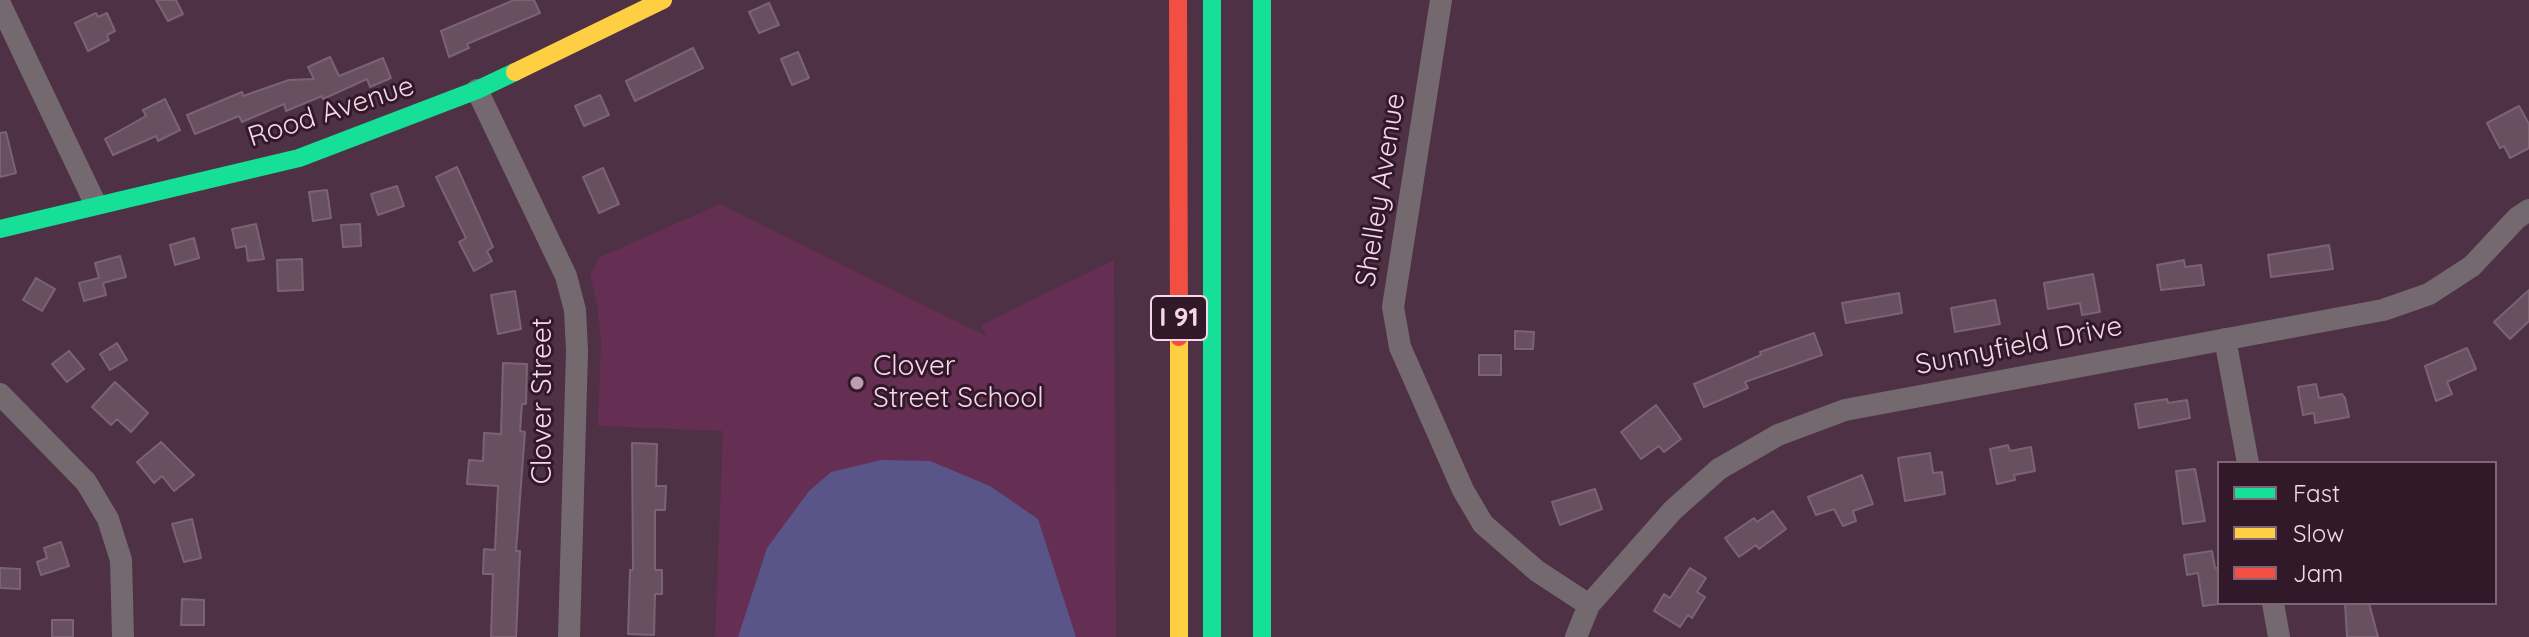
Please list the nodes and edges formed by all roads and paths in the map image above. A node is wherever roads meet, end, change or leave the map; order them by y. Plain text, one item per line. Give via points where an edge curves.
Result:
1 (663, 0) edge
2 (1178, 0) edge
3 (1212, 0) edge
4 (1229, 0) edge
5 (1262, 0) edge
6 (1441, 0) edge
7 (0, 4) edge
8 (477, 90) junction
9 (95, 203) junction
10 (2529, 210) edge
11 (0, 229) edge
12 (2225, 339) junction
13 (0, 394) edge
14 (2248, 461) edge
15 (1589, 605) junction
16 (2273, 605) edge
17 (123, 637) edge
18 (569, 637) edge
19 (1179, 637) edge
20 (1212, 637) edge
21 (1230, 637) edge
22 (1262, 637) edge
23 (1576, 637) edge
24 (2279, 637) edge

1 - 8 main road, Rood Avenue
2 - 19 main road, I 91
3 - 20 main road
4 - 21 main road
5 - 22 main road
6 - 15 street, Shelley Avenue via 1393,307 1400,347 1483,524 1537,571
7 - 9 street
8 - 9 main road, Rood Avenue via 299,158
8 - 18 street, Clover Street via 566,276 575,310
9 - 11 main road, Rood Avenue
10 - 12 street, Sunnyfield Drive via 2472,266 2429,294 2383,310
12 - 14 street
12 - 15 street, Sunnyfield Drive via 1845,410 1778,435 1719,469 1673,510
13 - 17 street via 86,482 108,519 121,560
15 - 23 street, Sunnyfield Drive
16 - 24 street

